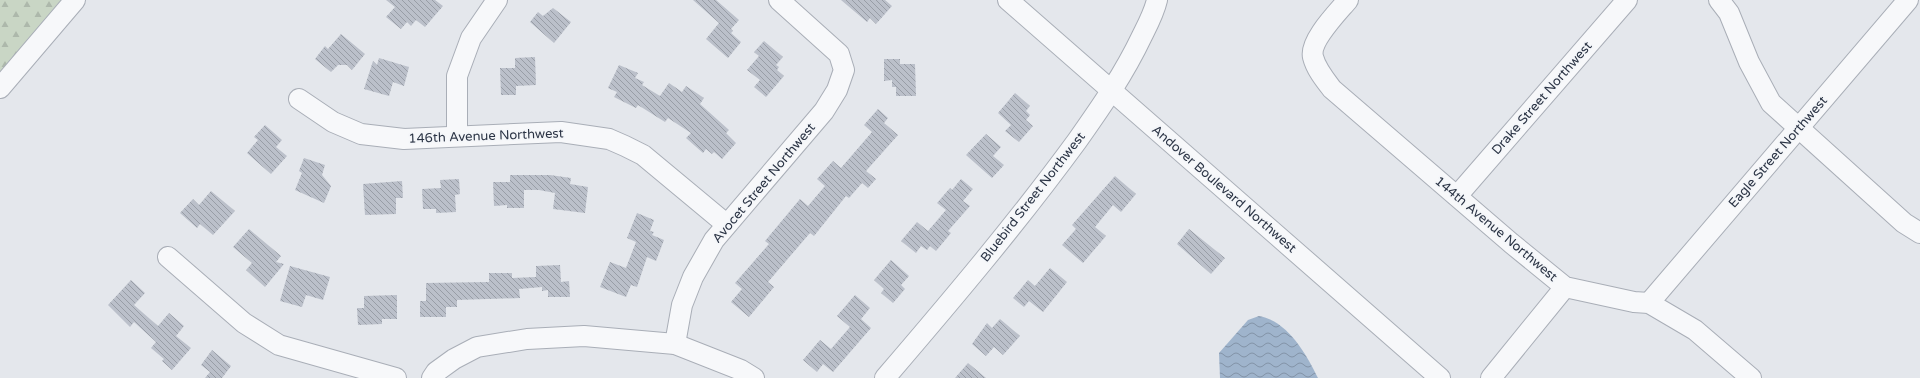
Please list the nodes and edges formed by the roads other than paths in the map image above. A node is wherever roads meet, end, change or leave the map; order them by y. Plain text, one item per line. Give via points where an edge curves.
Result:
1 (75, 0) edge
2 (497, 0) edge
3 (779, 0) edge
4 (1008, 0) edge
5 (1157, 0) edge
6 (1348, 0) edge
7 (1627, 0) edge
8 (1719, 0) edge
9 (1908, 0) edge
10 (0, 88) edge
11 (1113, 92) junction
12 (300, 99) dead end
13 (1798, 129) junction
14 (457, 135) junction
15 (1457, 196) junction
16 (726, 224) junction
17 (1920, 233) edge
18 (168, 257) dead end
19 (1565, 287) junction
20 (1649, 303) junction
21 (675, 344) junction
22 (396, 378) edge
23 (432, 378) edge
24 (754, 378) edge
25 (885, 378) edge
26 (1440, 378) edge
27 (1491, 378) edge
28 (1751, 378) edge

1 - 10 street
2 - 14 street via 471,38 457,76
3 - 16 street, Avocet Street Northwest via 839,54 844,70 837,90 824,111
4 - 11 street, Andover Boulevard Northwest
5 - 11 street, Bluebird Street Northwest via 1155,10
6 - 15 street, 144th Avenue Northwest via 1320,34 1313,49 1312,57 1318,71 1332,89
7 - 15 street, Drake Street Northwest
8 - 13 street via 1728,13 1749,62 1771,103
9 - 13 street, Eagle Street Northwest
11 - 25 street, Bluebird Street Northwest via 1043,187
11 - 26 street, Andover Boulevard Northwest
12 - 14 street, 146th Avenue Northwest via 333,122 361,134 404,139
13 - 17 street via 1904,223
13 - 20 street, Eagle Street Northwest
14 - 16 street, 146th Avenue Northwest via 562,132 609,139 643,155
15 - 19 street, 144th Avenue Northwest
16 - 21 street, Avocet Street Northwest via 693,277 682,306
18 - 22 street via 244,323 279,345
19 - 20 street, 144th Avenue Northwest
19 - 27 street
20 - 28 street, 144th Avenue Northwest via 1695,330
21 - 23 street via 584,336 527,339 477,347 454,359
21 - 24 street via 741,370

